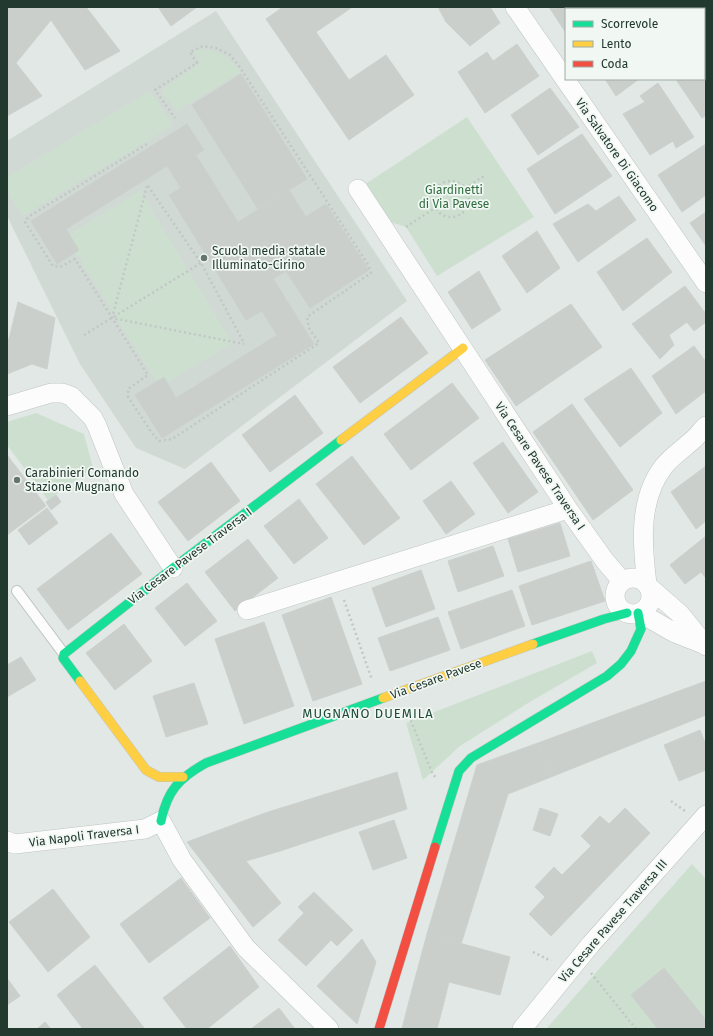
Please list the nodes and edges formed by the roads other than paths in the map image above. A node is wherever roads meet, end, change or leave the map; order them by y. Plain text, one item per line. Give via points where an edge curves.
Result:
1 (515, 7) edge
2 (565, 79) edge
3 (566, 80) edge
4 (358, 188) dead end
5 (706, 283) edge
6 (463, 348) junction
7 (7, 406) edge
8 (706, 426) edge
9 (568, 509) junction
10 (173, 568) junction
11 (622, 581) junction
12 (648, 586) junction
13 (17, 591) dead end
14 (247, 610) dead end
15 (635, 613) junction
16 (706, 645) edge
17 (64, 654) junction
18 (183, 777) junction
19 (706, 815) edge
20 (161, 821) junction
21 (7, 841) edge
22 (329, 1029) edge
23 (379, 1029) edge
24 (522, 1029) edge

1 - 2 street, Via Salvatore Di Giacomo
3 - 5 street, Via Salvatore Di Giacomo
4 - 6 street, Via Cesare Pavese Traversa I
6 - 9 street, Via Cesare Pavese Traversa I
6 - 10 street, Via Cesare Pavese Traversa I
7 - 10 street via 51,393 62,392 71,396 93,418 124,494
8 - 12 street via 664,465 654,482 645,507 644,558
9 - 11 street, Via Cesare Pavese Traversa I via 596,550
9 - 14 street
10 - 17 street, Via Cesare Pavese Traversa I
11 - 12 street via 638,578
11 - 15 street via 616,590 615,601 622,610
12 - 15 street via 650,602 645,610
12 - 16 street via 680,614
13 - 17 lane
15 - 16 street
15 - 18 street, Via Cesare Pavese via 604,619 379,699 206,763
15 - 23 street via 641,629 631,651 621,664 607,676 471,758 459,771
17 - 18 street via 63,658 146,770 154,776 163,778
18 - 20 street, Via Cesare Pavese via 170,792 163,806
19 - 24 street, Via Cesare Pavese Traversa III via 580,958
20 - 21 street, Via Napoli Traversa I via 145,829 15,844
20 - 22 street via 182,860 246,948

